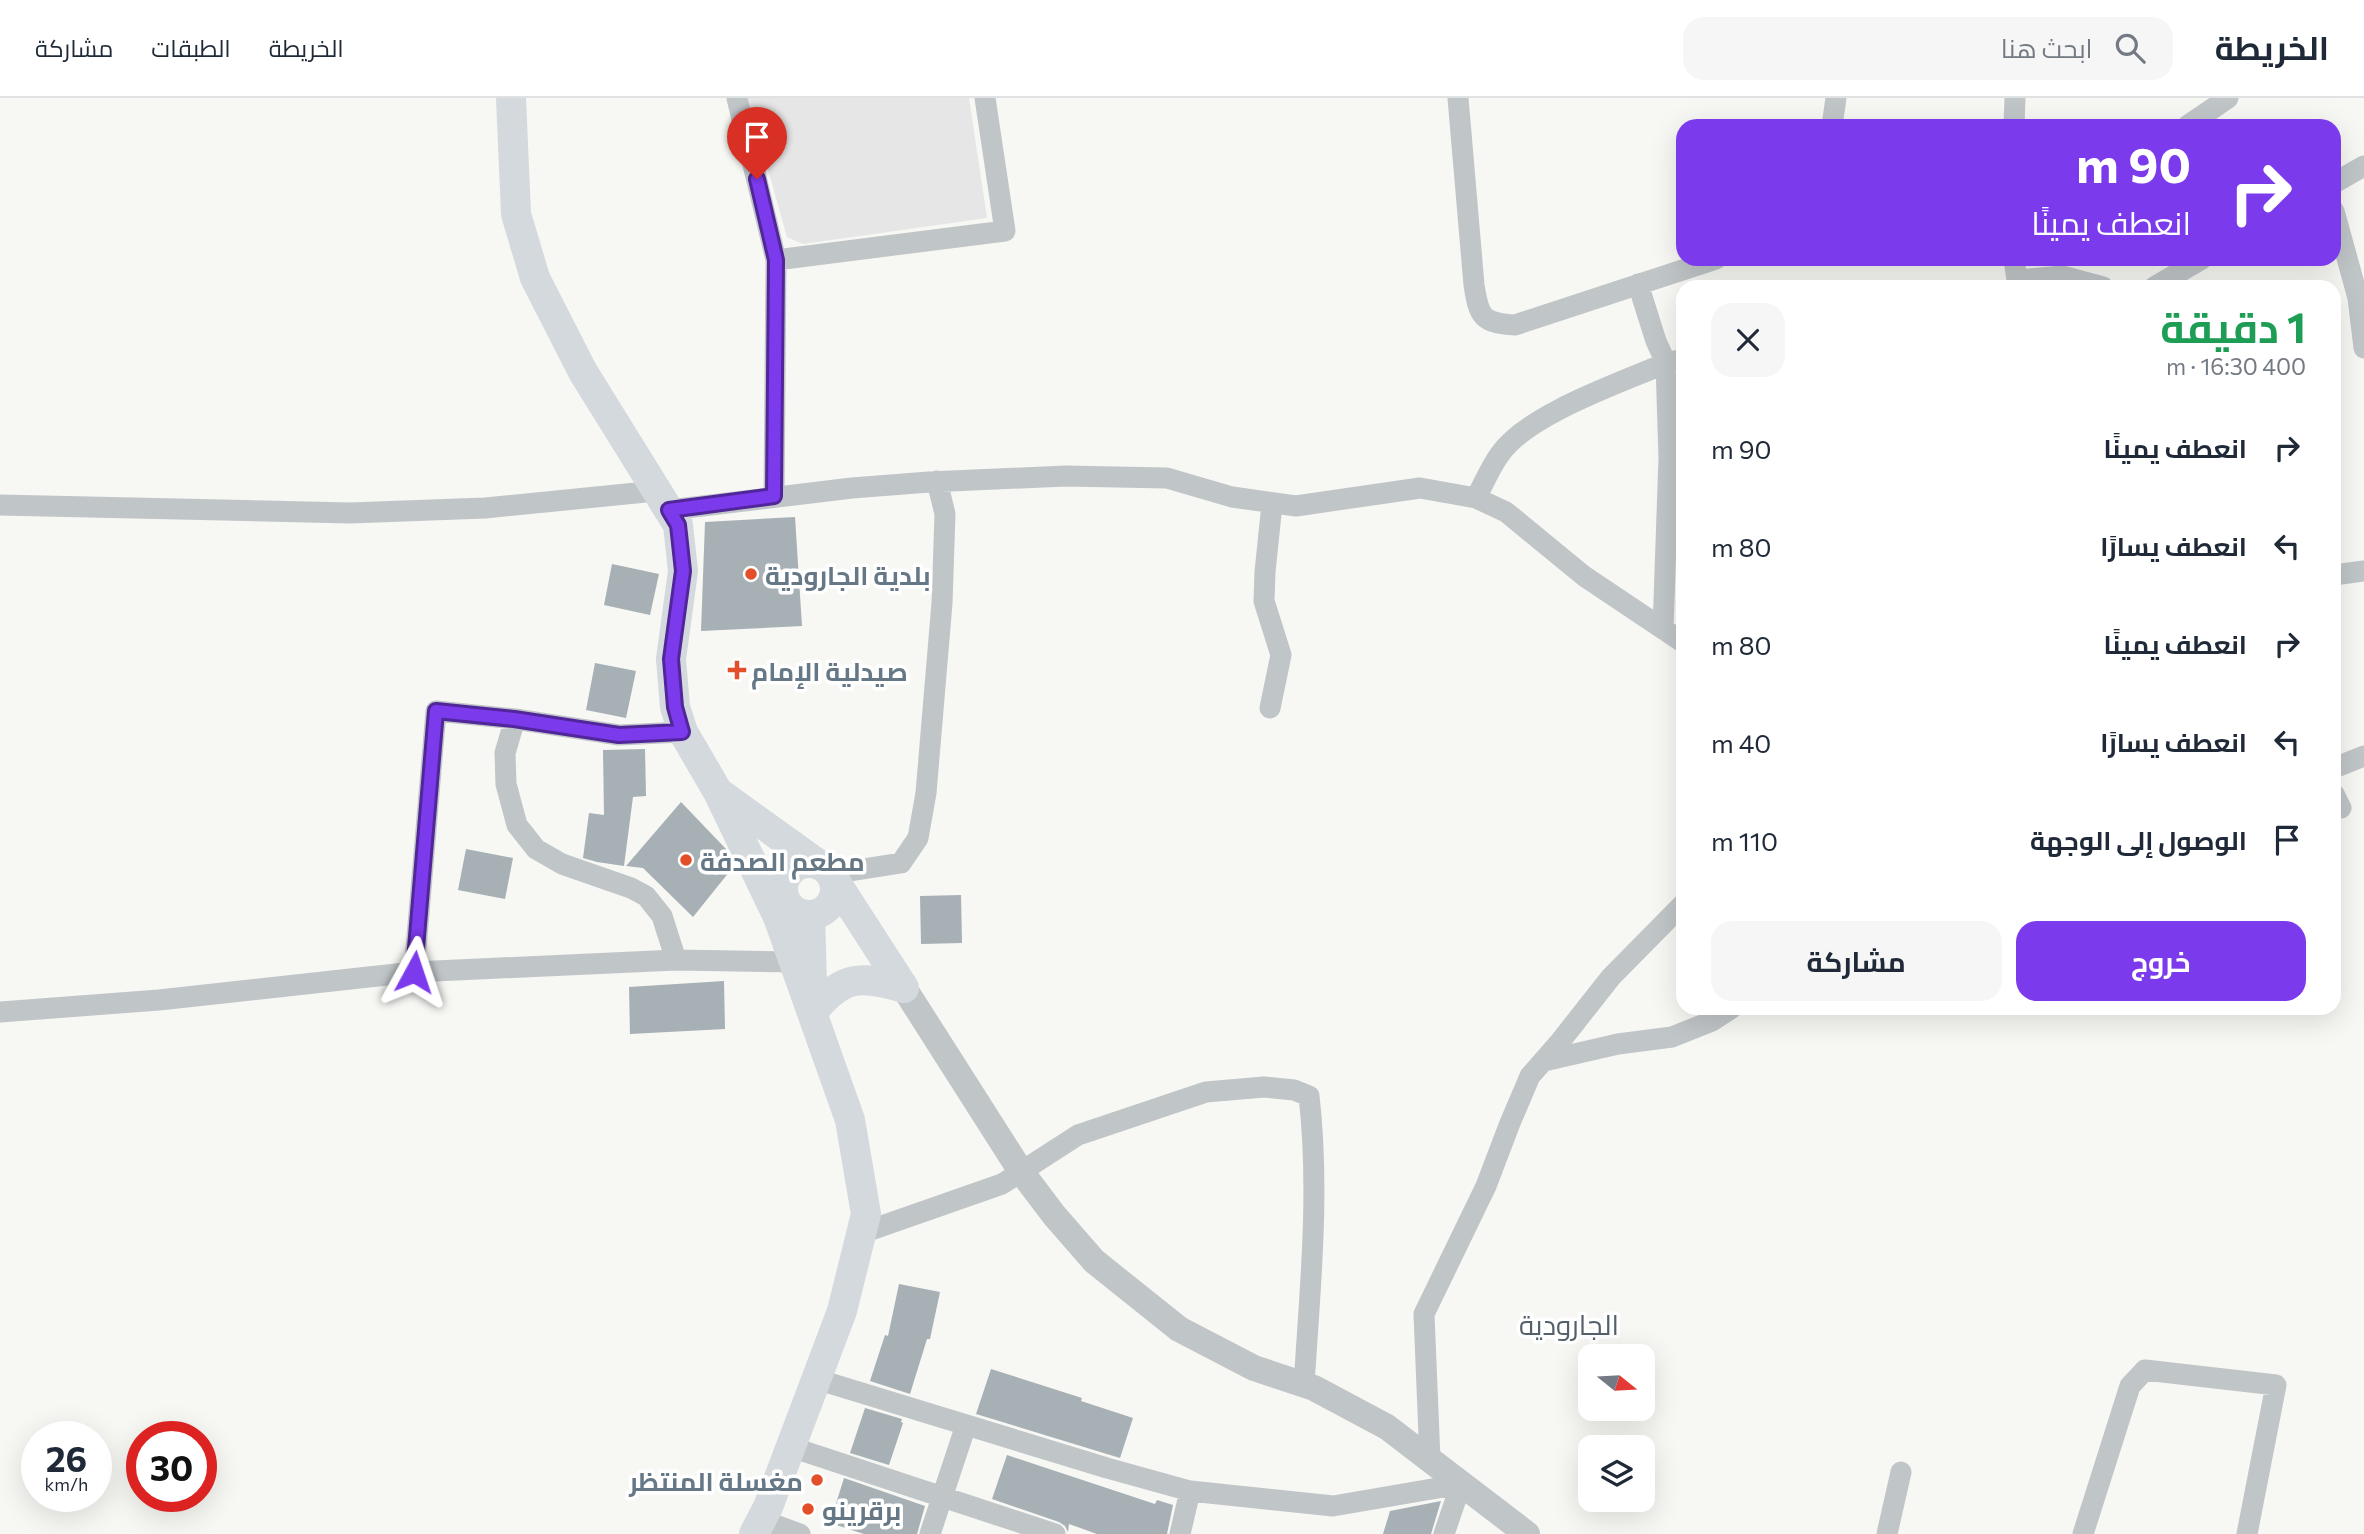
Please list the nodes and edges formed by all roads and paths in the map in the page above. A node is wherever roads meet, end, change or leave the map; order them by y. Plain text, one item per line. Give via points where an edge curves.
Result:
1 (511, 98) edge
2 (737, 98) edge
3 (985, 98) edge
4 (1458, 98) edge
5 (1836, 98) edge
6 (2015, 98) edge
7 (2228, 98) edge
8 (1833, 119) edge
9 (2014, 119) edge
10 (2197, 119) edge
11 (2364, 166) edge
12 (2341, 179) edge
13 (2341, 234) edge
14 (776, 260) junction
15 (1694, 266) edge
16 (2190, 266) edge
17 (2011, 275) edge
18 (2077, 280) edge
19 (2166, 280) edge
20 (1638, 284) junction
21 (2361, 298) edge
22 (2364, 348) edge
23 (1675, 361) edge
24 (937, 481) junction
25 (774, 496) junction
26 (1476, 498) junction
27 (662, 501) junction
28 (1272, 504) junction
29 (0, 505) edge
30 (2364, 571) edge
31 (2341, 574) edge
32 (1663, 629) junction
33 (1676, 638) edge
34 (1270, 708) dead end
35 (514, 719) junction
36 (682, 732) junction
37 (2364, 756) edge
38 (2341, 765) edge
39 (718, 792) junction
40 (753, 865) junction
41 (828, 873) junction
42 (784, 881) junction
43 (1676, 911) edge
44 (816, 914) junction
45 (676, 960) junction
46 (794, 962) junction
47 (414, 972) junction
48 (904, 988) junction
49 (0, 1012) edge
50 (812, 1013) junction
51 (1721, 1015) edge
52 (1544, 1060) junction
53 (1020, 1170) junction
54 (862, 1233) junction
55 (817, 1379) junction
56 (1304, 1385) junction
57 (966, 1425) junction
58 (791, 1447) junction
59 (1430, 1460) junction
60 (1901, 1472) dead end
61 (1461, 1484) junction
62 (1190, 1491) junction
63 (943, 1498) junction
64 (758, 1527) edge
65 (800, 1534) edge
66 (930, 1534) edge
67 (1055, 1534) edge
68 (1180, 1534) edge
69 (1444, 1534) edge
70 (1527, 1534) edge
71 (1887, 1534) edge
72 (2083, 1534) edge
73 (2247, 1534) edge

1 - 27 main road via 516,214 535,278 583,372
2 - 14 street
3 - 14 street via 1005,231
4 - 20 street via 1478,311 1494,324 1515,325
5 - 8 street
6 - 9 street
7 - 10 street
11 - 12 street
13 - 21 street
14 - 25 street
15 - 20 street
16 - 19 street
17 - 18 street
20 - 23 street via 1656,341
21 - 22 street
23 - 26 street via 1530,426 1500,453
23 - 32 street
24 - 25 street
24 - 28 street via 1167,478
24 - 41 street via 945,514 942,603 918,838 901,863
25 - 27 street
26 - 28 street via 1420,488 1296,506
26 - 32 street via 1506,512 1584,576
27 - 29 street via 351,513
27 - 36 main road via 678,525 683,571 671,659
28 - 34 street via 1264,601 1280,655
30 - 31 street
32 - 33 street
35 - 36 street via 619,735
35 - 45 street via 505,754 506,784 517,825 536,849 562,864 646,896 662,916
35 - 47 street via 436,711
36 - 39 main road
37 - 38 street
39 - 40 main road
39 - 41 main road
40 - 42 main road
40 - 46 main road
41 - 42 main road via 801,863
41 - 44 main road via 834,899
41 - 48 main road
42 - 44 main road via 789,907
43 - 52 street via 1611,976
44 - 48 main road
44 - 50 main road
45 - 46 street
45 - 47 street
46 - 50 main road
47 - 49 street
48 - 50 main road via 852,980 834,990
48 - 53 street
50 - 54 main road via 850,1120 866,1214
51 - 52 street via 1672,1037
52 - 59 street via 1531,1076 1486,1186 1424,1314
53 - 54 street via 1002,1184
53 - 56 street via 1094,1261 1179,1329 1254,1368
53 - 56 street via 1078,1135 1206,1092 1264,1087 1309,1096 1313,1223
54 - 55 main road via 842,1311
55 - 57 street
55 - 58 main road
56 - 59 street via 1387,1427
57 - 62 street
57 - 63 street
58 - 63 street
58 - 64 main road
59 - 61 street
60 - 71 street
61 - 62 street via 1333,1506
61 - 69 street
61 - 70 street
62 - 68 street
63 - 66 street
63 - 67 street
64 - 65 street
72 - 73 street via 2130,1386 2144,1370 2276,1385

